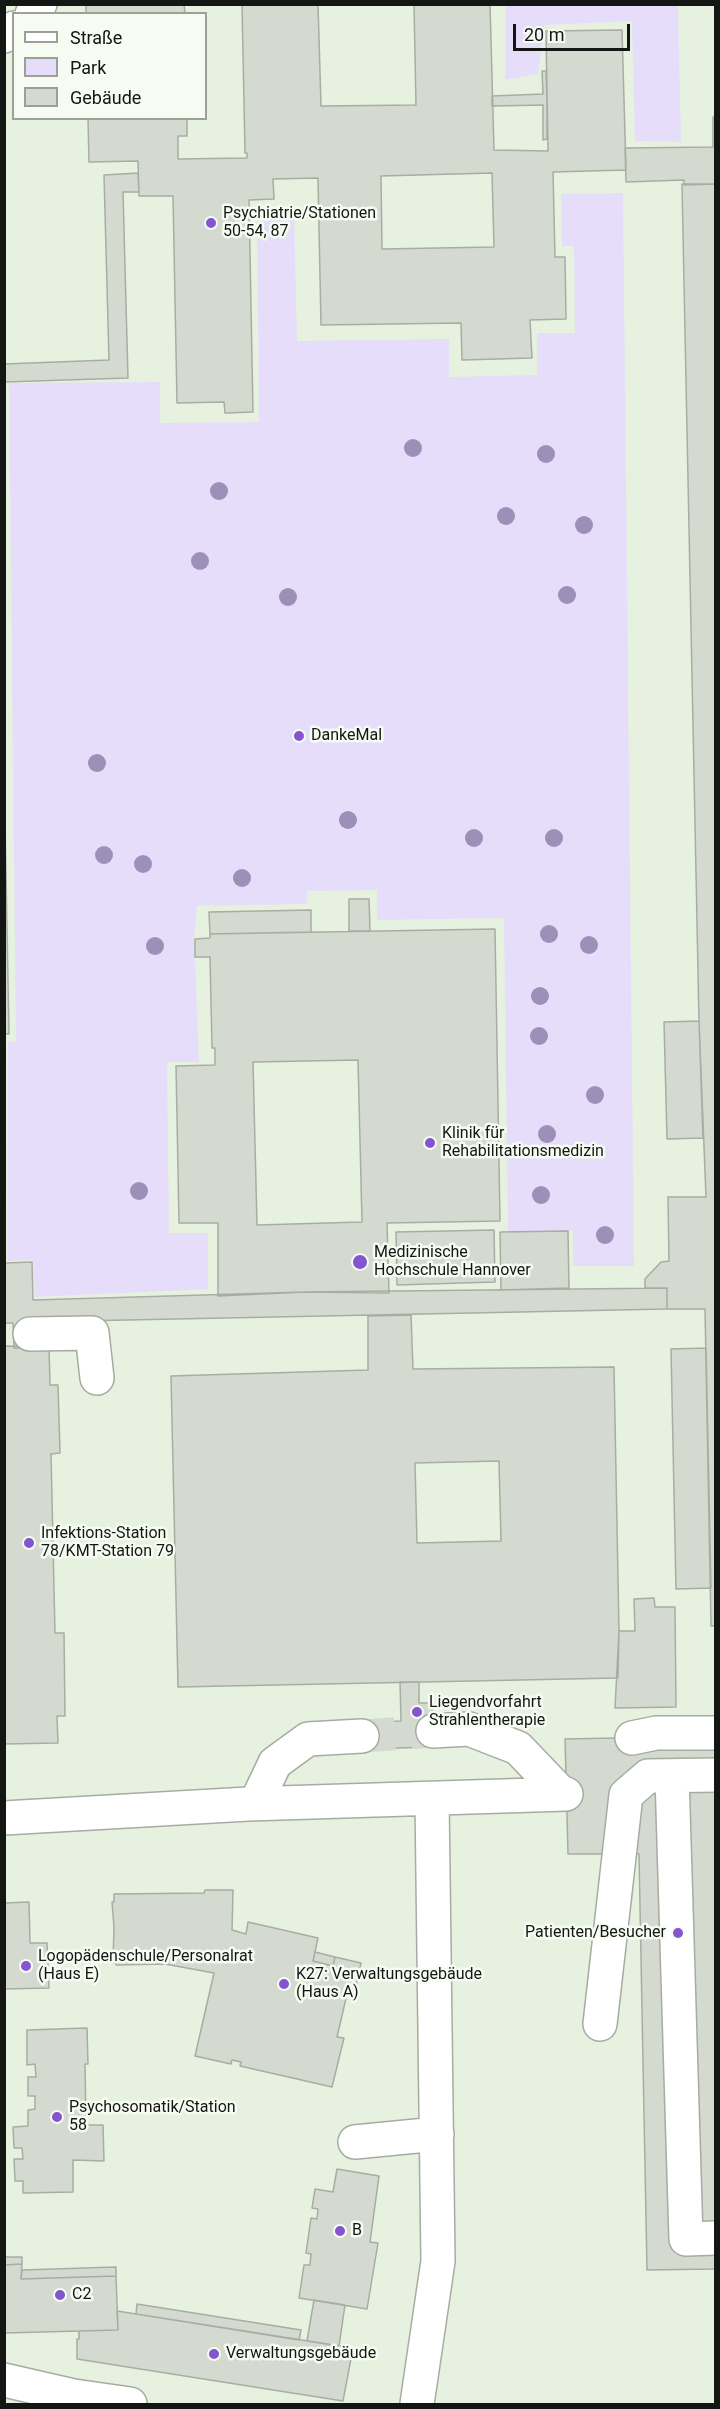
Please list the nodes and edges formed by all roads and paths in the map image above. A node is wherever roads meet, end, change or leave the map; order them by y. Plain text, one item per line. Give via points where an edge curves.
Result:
1 (16, 1335) edge
2 (98, 1378) dead end
3 (433, 1731) tunnel mouth
4 (716, 1733) edge
5 (362, 1736) tunnel mouth
6 (632, 1738) dead end
7 (716, 1775) edge
8 (672, 1776) junction
9 (432, 1799) junction
10 (256, 1803) junction
11 (4, 1818) edge
12 (600, 2024) dead end
13 (436, 2134) junction
14 (355, 2142) dead end
15 (716, 2238) edge
16 (4, 2380) edge
17 (130, 2404) edge
18 (417, 2404) edge

1 - 2 lane via 92,1334
3 - 9 lane via 469,1729 518,1748 564,1793
4 - 6 lane via 656,1733
5 - 10 lane via 308,1738 275,1763
7 - 8 lane
8 - 12 lane via 648,1776 626,1795
8 - 15 lane via 686,2239
9 - 10 lane
9 - 13 lane
10 - 11 lane
13 - 14 lane
13 - 18 lane via 438,2261
16 - 17 lane

